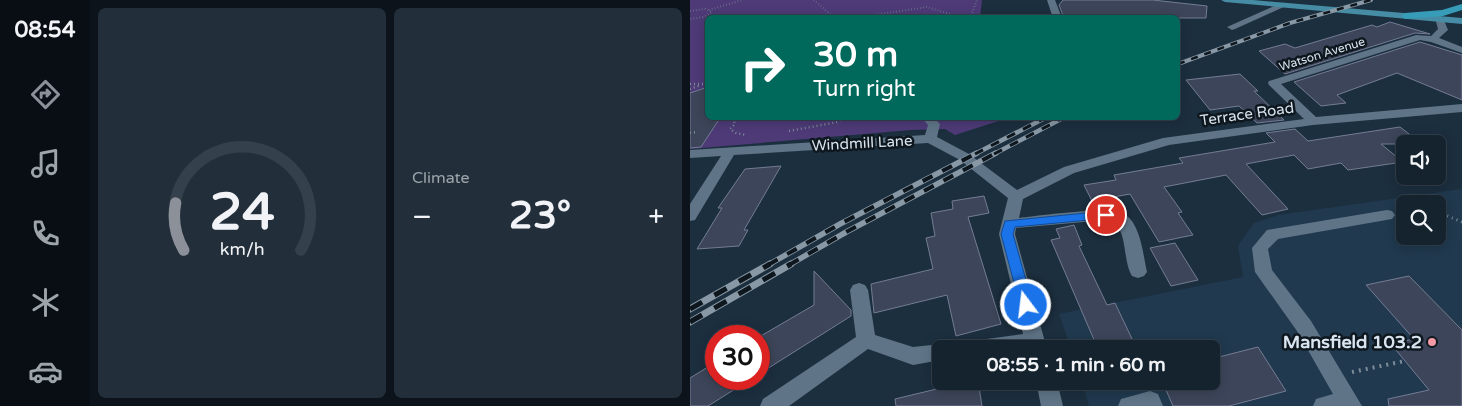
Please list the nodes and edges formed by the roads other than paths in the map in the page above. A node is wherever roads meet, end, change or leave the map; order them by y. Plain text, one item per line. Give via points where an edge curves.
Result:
1 (1051, 0) edge
2 (1225, 0) edge
3 (1454, 0) edge
4 (1300, 3) edge
5 (1284, 5) junction
6 (1462, 5) edge
7 (1057, 15) edge
8 (1405, 16) junction
9 (1462, 16) edge
10 (1439, 18) junction
11 (1462, 21) edge
12 (1232, 27) dead end
13 (1433, 39) junction
14 (1462, 50) edge
15 (1462, 108) edge
16 (930, 120) edge
17 (1313, 121) junction
18 (930, 139) junction
19 (731, 150) junction
20 (690, 154) edge
21 (1016, 197) junction
22 (1388, 215) dead end
23 (690, 216) edge
24 (1010, 224) junction
25 (1138, 272) dead end
26 (859, 290) dead end
27 (866, 340) junction
28 (1035, 340) edge
29 (932, 353) edge
30 (1048, 390) edge
31 (1349, 403) edge
32 (771, 406) edge
33 (1052, 406) edge
34 (1129, 406) edge
35 (1152, 406) edge
36 (1324, 406) edge

1 - 7 street
2 - 5 main road
3 - 6 highway
4 - 5 main road
4 - 8 main road
5 - 12 street
6 - 8 highway via 1457,10 1443,13
8 - 10 main road
9 - 10 main road
10 - 11 main road
10 - 13 street via 1443,30
13 - 14 street
13 - 17 street, Watson Avenue via 1419,37 1273,83
15 - 17 street, Terrace Road
16 - 18 street via 934,124
17 - 21 street, Terrace Road via 1168,141 1069,170
18 - 19 street, Windmill Lane
18 - 21 street, Windmill Lane via 948,146 980,167
19 - 20 street, Windmill Lane
19 - 23 street
21 - 24 street
22 - 31 street via 1273,234 1260,248 1264,272 1304,326
24 - 25 street via 1106,215 1120,218 1128,228
24 - 28 street via 1007,234
26 - 27 street
27 - 29 street via 913,356
27 - 32 street
30 - 33 street
31 - 36 street
34 - 35 street via 1150,401

